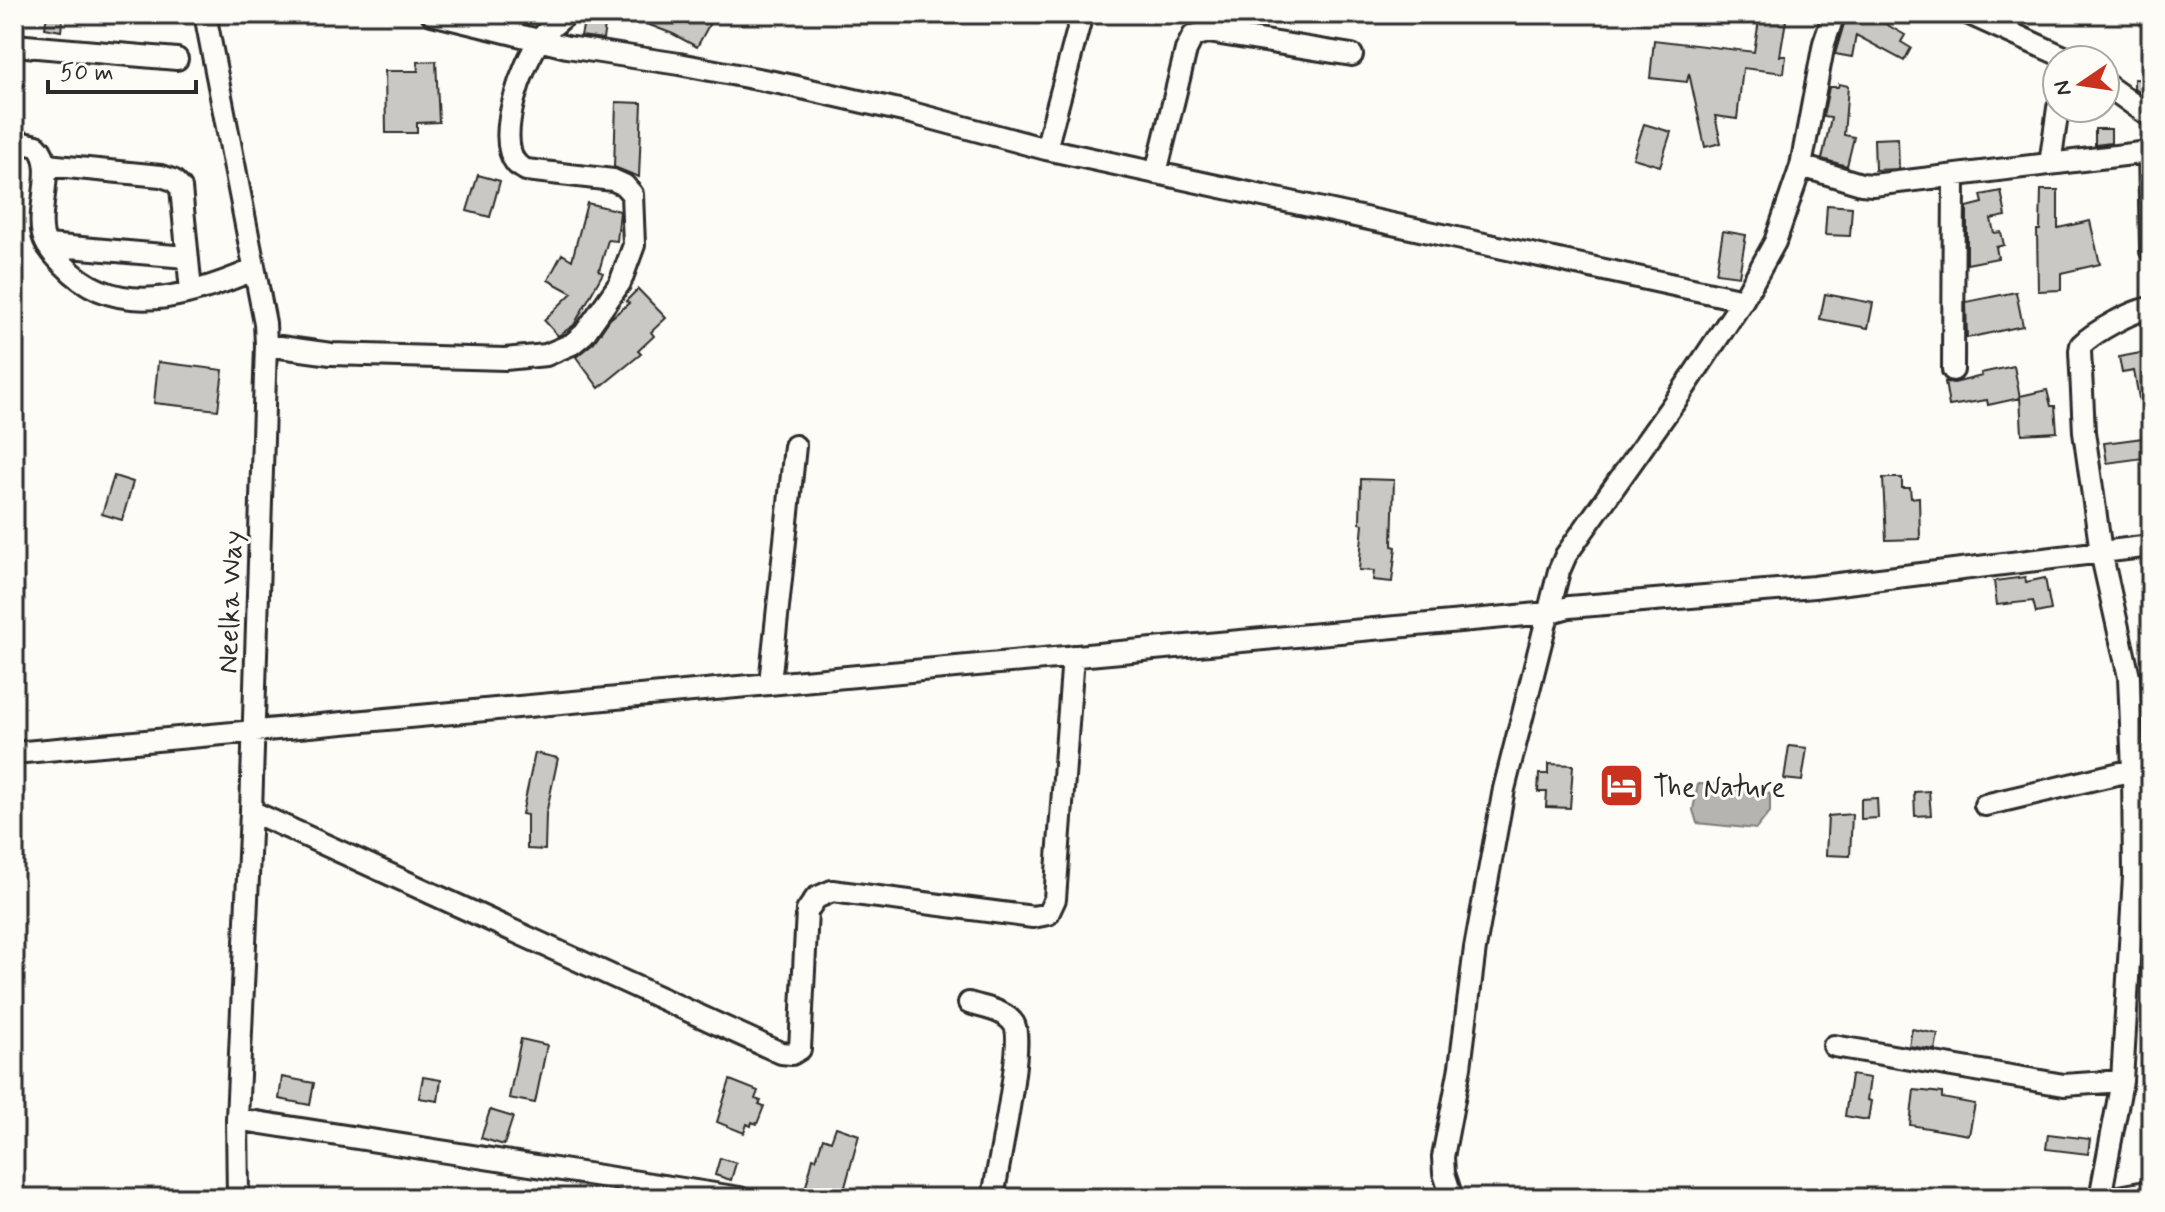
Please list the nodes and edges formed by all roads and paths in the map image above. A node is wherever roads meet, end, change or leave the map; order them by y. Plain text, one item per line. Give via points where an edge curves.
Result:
1 (205, 14) edge
2 (432, 14) edge
3 (567, 14) edge
4 (1082, 14) edge
5 (1834, 14) edge
6 (1969, 14) edge
7 (540, 38) junction
8 (14, 45) edge
9 (2041, 47) edge
10 (1352, 55) dead end
11 (177, 59) dead end
12 (2121, 95) edge
13 (2151, 117) edge
14 (2056, 124) edge
15 (14, 141) edge
16 (1046, 149) junction
17 (2150, 151) edge
18 (2050, 164) junction
19 (46, 165) junction
20 (1801, 166) junction
21 (1156, 173) junction
22 (1954, 176) junction
23 (47, 245) junction
24 (2151, 251) edge
25 (186, 257) junction
26 (253, 270) junction
27 (191, 291) junction
28 (1743, 300) junction
29 (2151, 308) edge
30 (266, 345) junction
31 (1953, 370) dead end
32 (795, 446) dead end
33 (2151, 546) edge
34 (2101, 552) junction
35 (1548, 613) junction
36 (1073, 656) junction
37 (770, 683) junction
38 (253, 731) junction
39 (14, 753) edge
40 (2133, 770) junction
41 (1985, 805) dead end
42 (251, 811) junction
43 (969, 1003) dead end
44 (1834, 1046) dead end
45 (2122, 1081) junction
46 (237, 1119) junction
47 (638, 1189) edge
48 (2151, 1191) edge
49 (238, 1198) edge
50 (740, 1198) edge
51 (993, 1198) edge
52 (1452, 1198) edge
53 (2100, 1198) edge
54 (2113, 1198) edge

1 - 26 street, Neelka Way
2 - 7 street
3 - 7 street
4 - 16 street
5 - 20 street
6 - 9 street
7 - 16 street via 798,87
7 - 30 street via 518,84 508,127 515,162 526,170 613,180 632,194 634,207 634,245 620,283 584,334 546,355 505,359 331,354
8 - 11 street
10 - 21 street via 1208,32 1193,36
12 - 13 street
14 - 18 street
15 - 19 street via 37,146
16 - 21 street
17 - 18 street
17 - 24 street
18 - 22 street
19 - 23 street via 42,235
19 - 25 street via 173,180 181,188
20 - 22 street via 1873,185
20 - 28 street via 1778,237
21 - 28 street
22 - 31 street
23 - 25 street
23 - 27 street via 75,277 107,295 150,300
25 - 27 street
26 - 27 street
26 - 30 street, Neelka Way
28 - 35 street via 1566,555
29 - 34 street via 2131,314 2081,345 2084,432
30 - 38 street, Neelka Way
32 - 37 street
33 - 34 street
34 - 35 street
34 - 40 street via 2129,677
35 - 36 street
35 - 52 street via 1504,789 1475,948 1443,1157
36 - 37 street
36 - 42 street via 1055,899 1048,914 1033,917 832,891 816,898 807,911 800,1049 792,1054
37 - 38 street
38 - 39 street
38 - 42 street, Neelka Way
40 - 41 street
40 - 45 street via 2134,876
42 - 46 street, Neelka Way
43 - 51 street via 1002,1013 1014,1024 1017,1036
44 - 45 street via 2064,1085
45 - 53 street
46 - 47 street
46 - 49 street, Neelka Way
47 - 50 street
48 - 54 street

